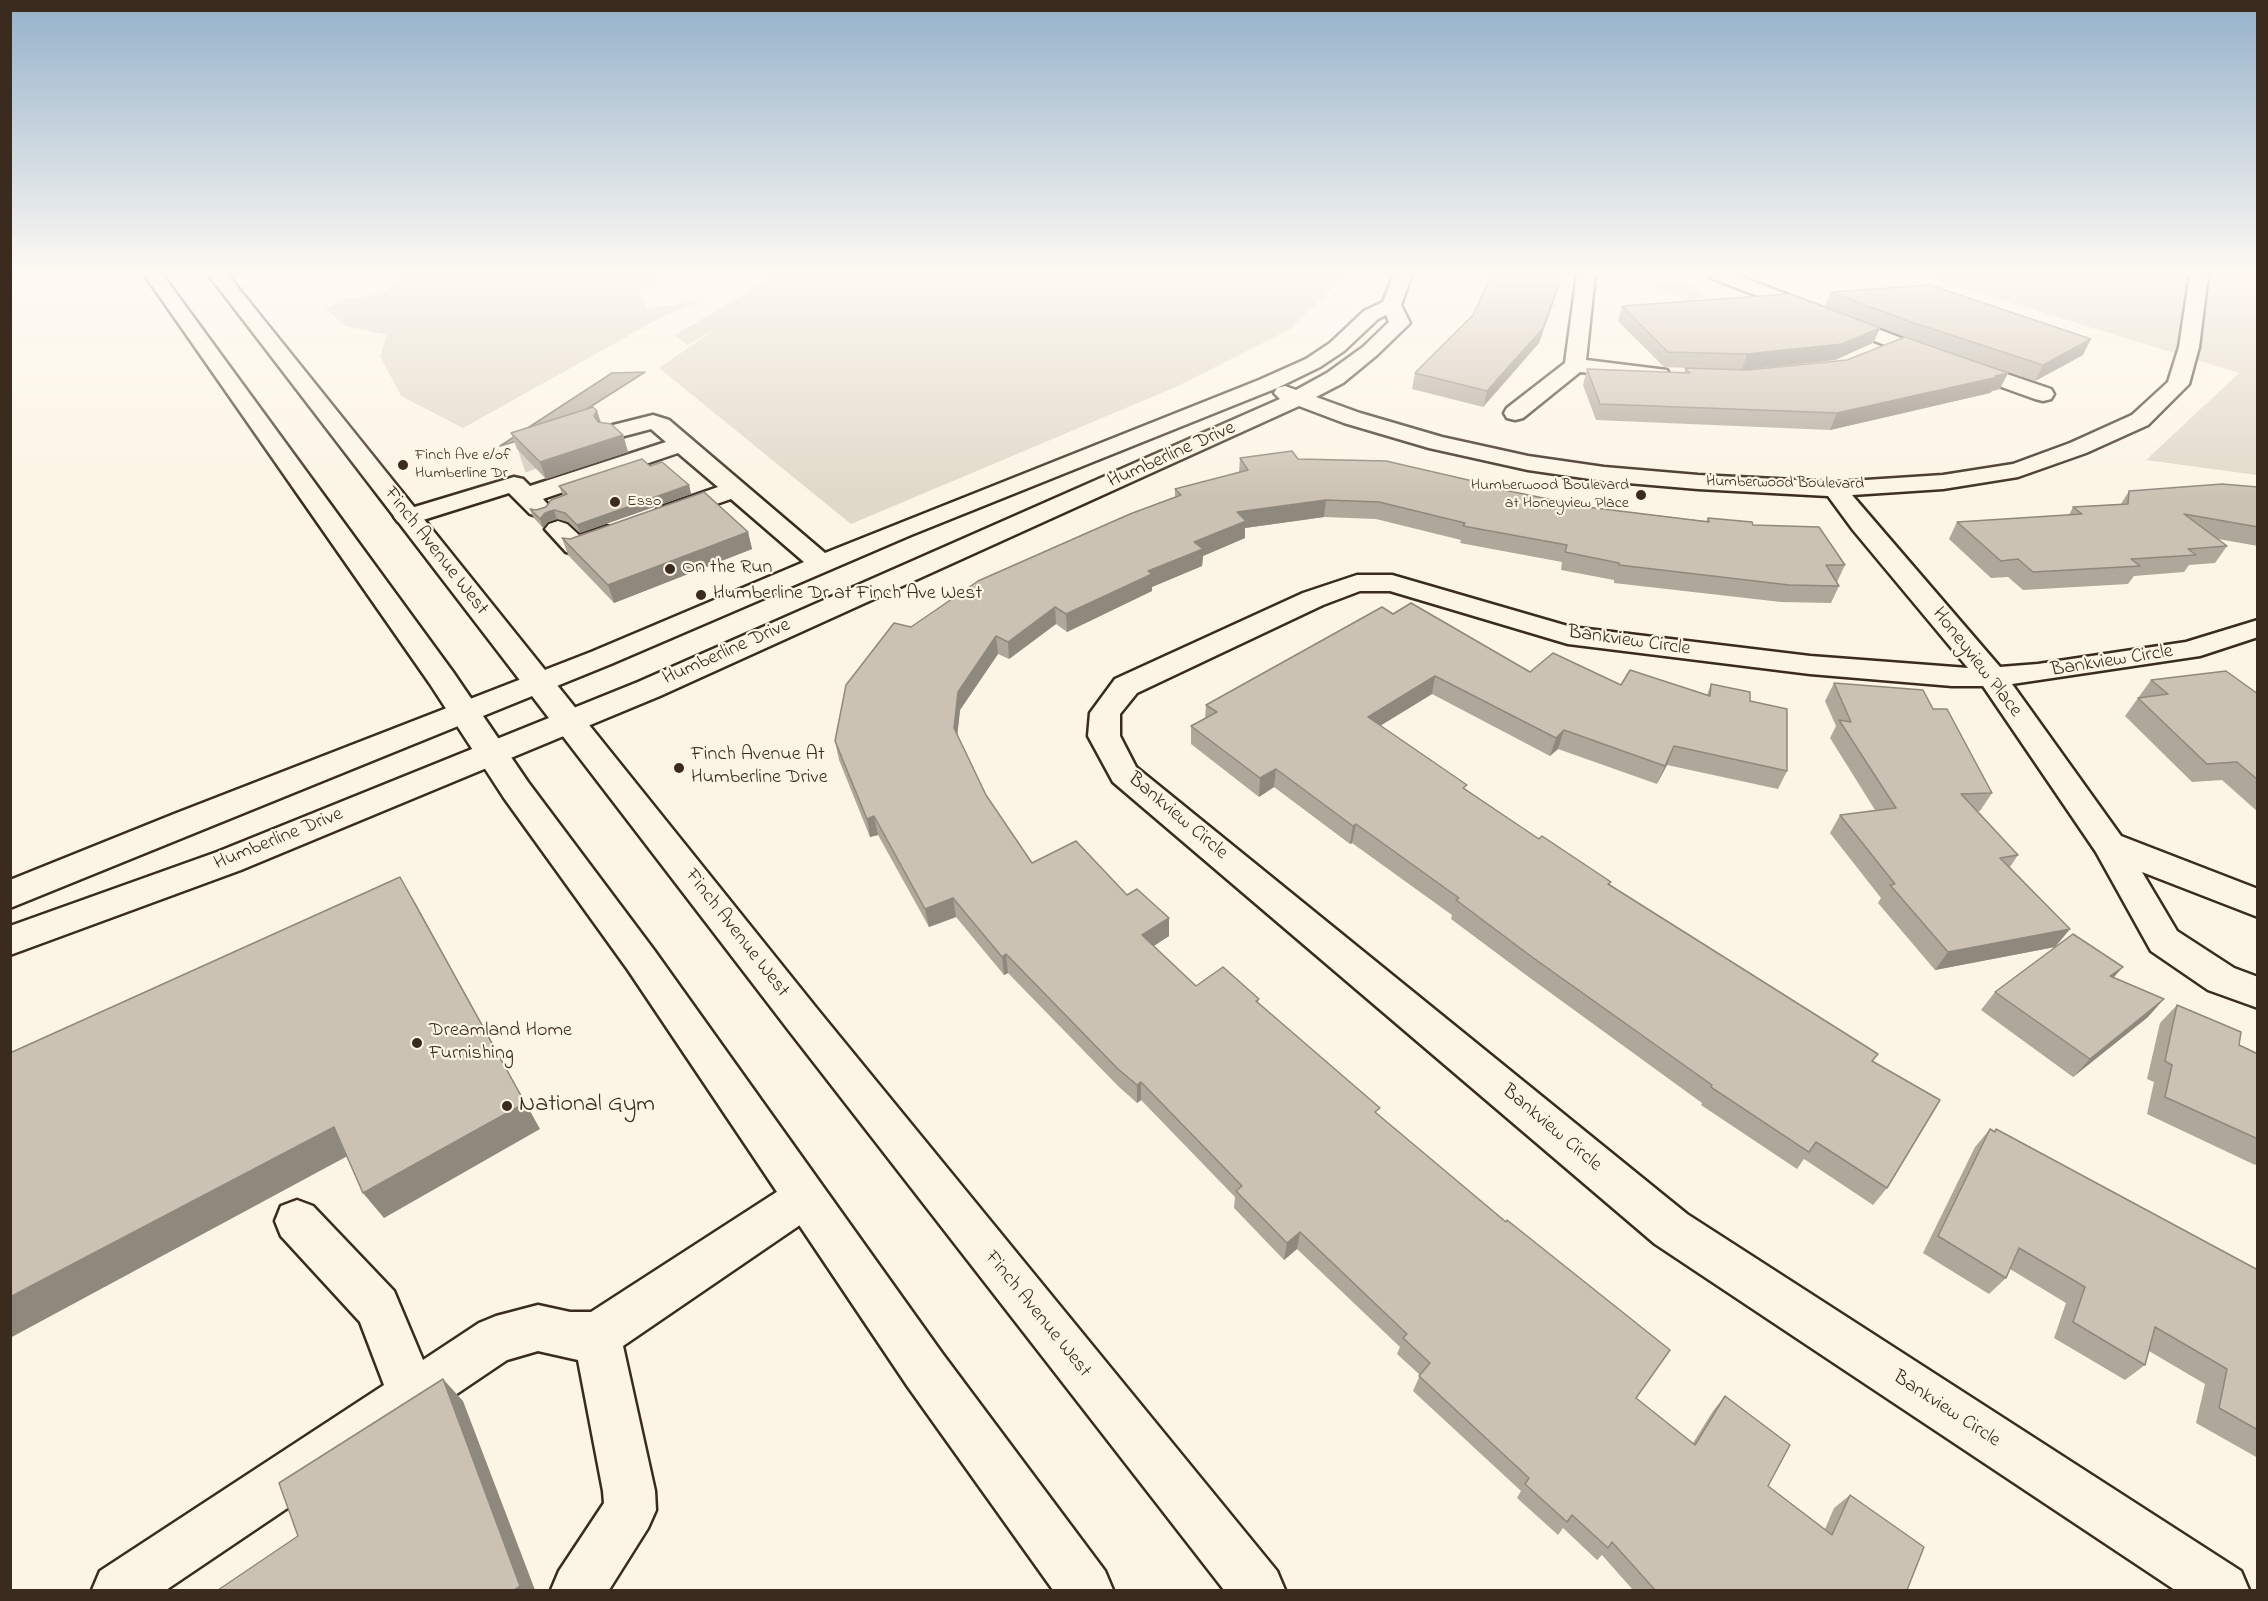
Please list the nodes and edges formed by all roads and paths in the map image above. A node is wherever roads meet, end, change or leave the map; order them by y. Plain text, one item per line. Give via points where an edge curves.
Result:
1 (206, 349) edge
2 (275, 349) edge
3 (1334, 349) edge
4 (1372, 349) edge
5 (1577, 349) edge
6 (1885, 349) edge
7 (1913, 349) edge
8 (2188, 349) edge
9 (1869, 356) edge
10 (1575, 365) junction
11 (1674, 376) edge
12 (1267, 385) junction
13 (2043, 394) dead end
14 (1299, 399) junction
15 (1515, 413) dead end
16 (614, 432) edge
17 (682, 444) junction
18 (659, 483) junction
19 (735, 489) junction
20 (1834, 489) junction
21 (533, 497) junction
22 (599, 515) junction
23 (407, 518) junction
24 (822, 564) junction
25 (2258, 628) edge
26 (1992, 677) junction
27 (538, 682) junction
28 (464, 712) junction
29 (569, 722) junction
30 (491, 753) junction
31 (2109, 844) junction
32 (10, 895) edge
33 (2258, 904) edge
34 (10, 941) edge
35 (2258, 993) edge
36 (804, 1198) junction
37 (297, 1221) dead end
38 (597, 1336) junction
39 (412, 1395) junction
40 (119, 1590) edge
41 (578, 1590) edge
42 (1086, 1590) edge
43 (1258, 1590) edge
44 (2222, 1590) edge

1 - 28 street
2 - 23 street, Finch Avenue West
3 - 12 street, Humberline Drive
4 - 14 street, Humberline Drive via 1335,378
5 - 10 street
6 - 9 street
7 - 13 street
8 - 20 street, Humberwood Boulevard via 2178,384 2140,420 2078,448 2018,470 1943,482
10 - 11 street
10 - 15 street
12 - 14 street, Humberwood Boulevard
12 - 24 street, Humberline Drive
14 - 20 street, Humberwood Boulevard via 1437,443 1528,463 1698,482
14 - 29 street, Humberline Drive
16 - 17 street via 653,422
17 - 18 street
17 - 19 street
18 - 19 street
18 - 22 street
18 - 22 street via 603,481
19 - 24 street
20 - 26 street, Honeyview Place
21 - 22 street
21 - 22 street via 575,546
21 - 23 street
23 - 27 street, Finch Avenue West
24 - 27 street, Humberline Drive
25 - 26 street, Bankview Circle via 2190,650
26 - 31 street, Honeyview Place
26 - 44 street, Bankview Circle via 1810,665 1568,635 1392,583 1358,583 1313,599 1126,686 1105,713 1104,736 1124,774 1671,1229
27 - 28 street, Humberline Drive
27 - 29 street, Finch Avenue West
28 - 30 street
28 - 32 street, Humberline Drive
29 - 30 street, Humberline Drive
29 - 43 street, Finch Avenue West
30 - 34 street, Humberline Drive via 229,861
30 - 36 street via 641,960
31 - 33 street
31 - 35 street, Honeyview Place via 2164,940 2221,979
36 - 38 street
36 - 42 street
37 - 39 street via 377,1307
38 - 39 street via 537,1328 496,1340
38 - 41 street via 630,1509
39 - 40 street

